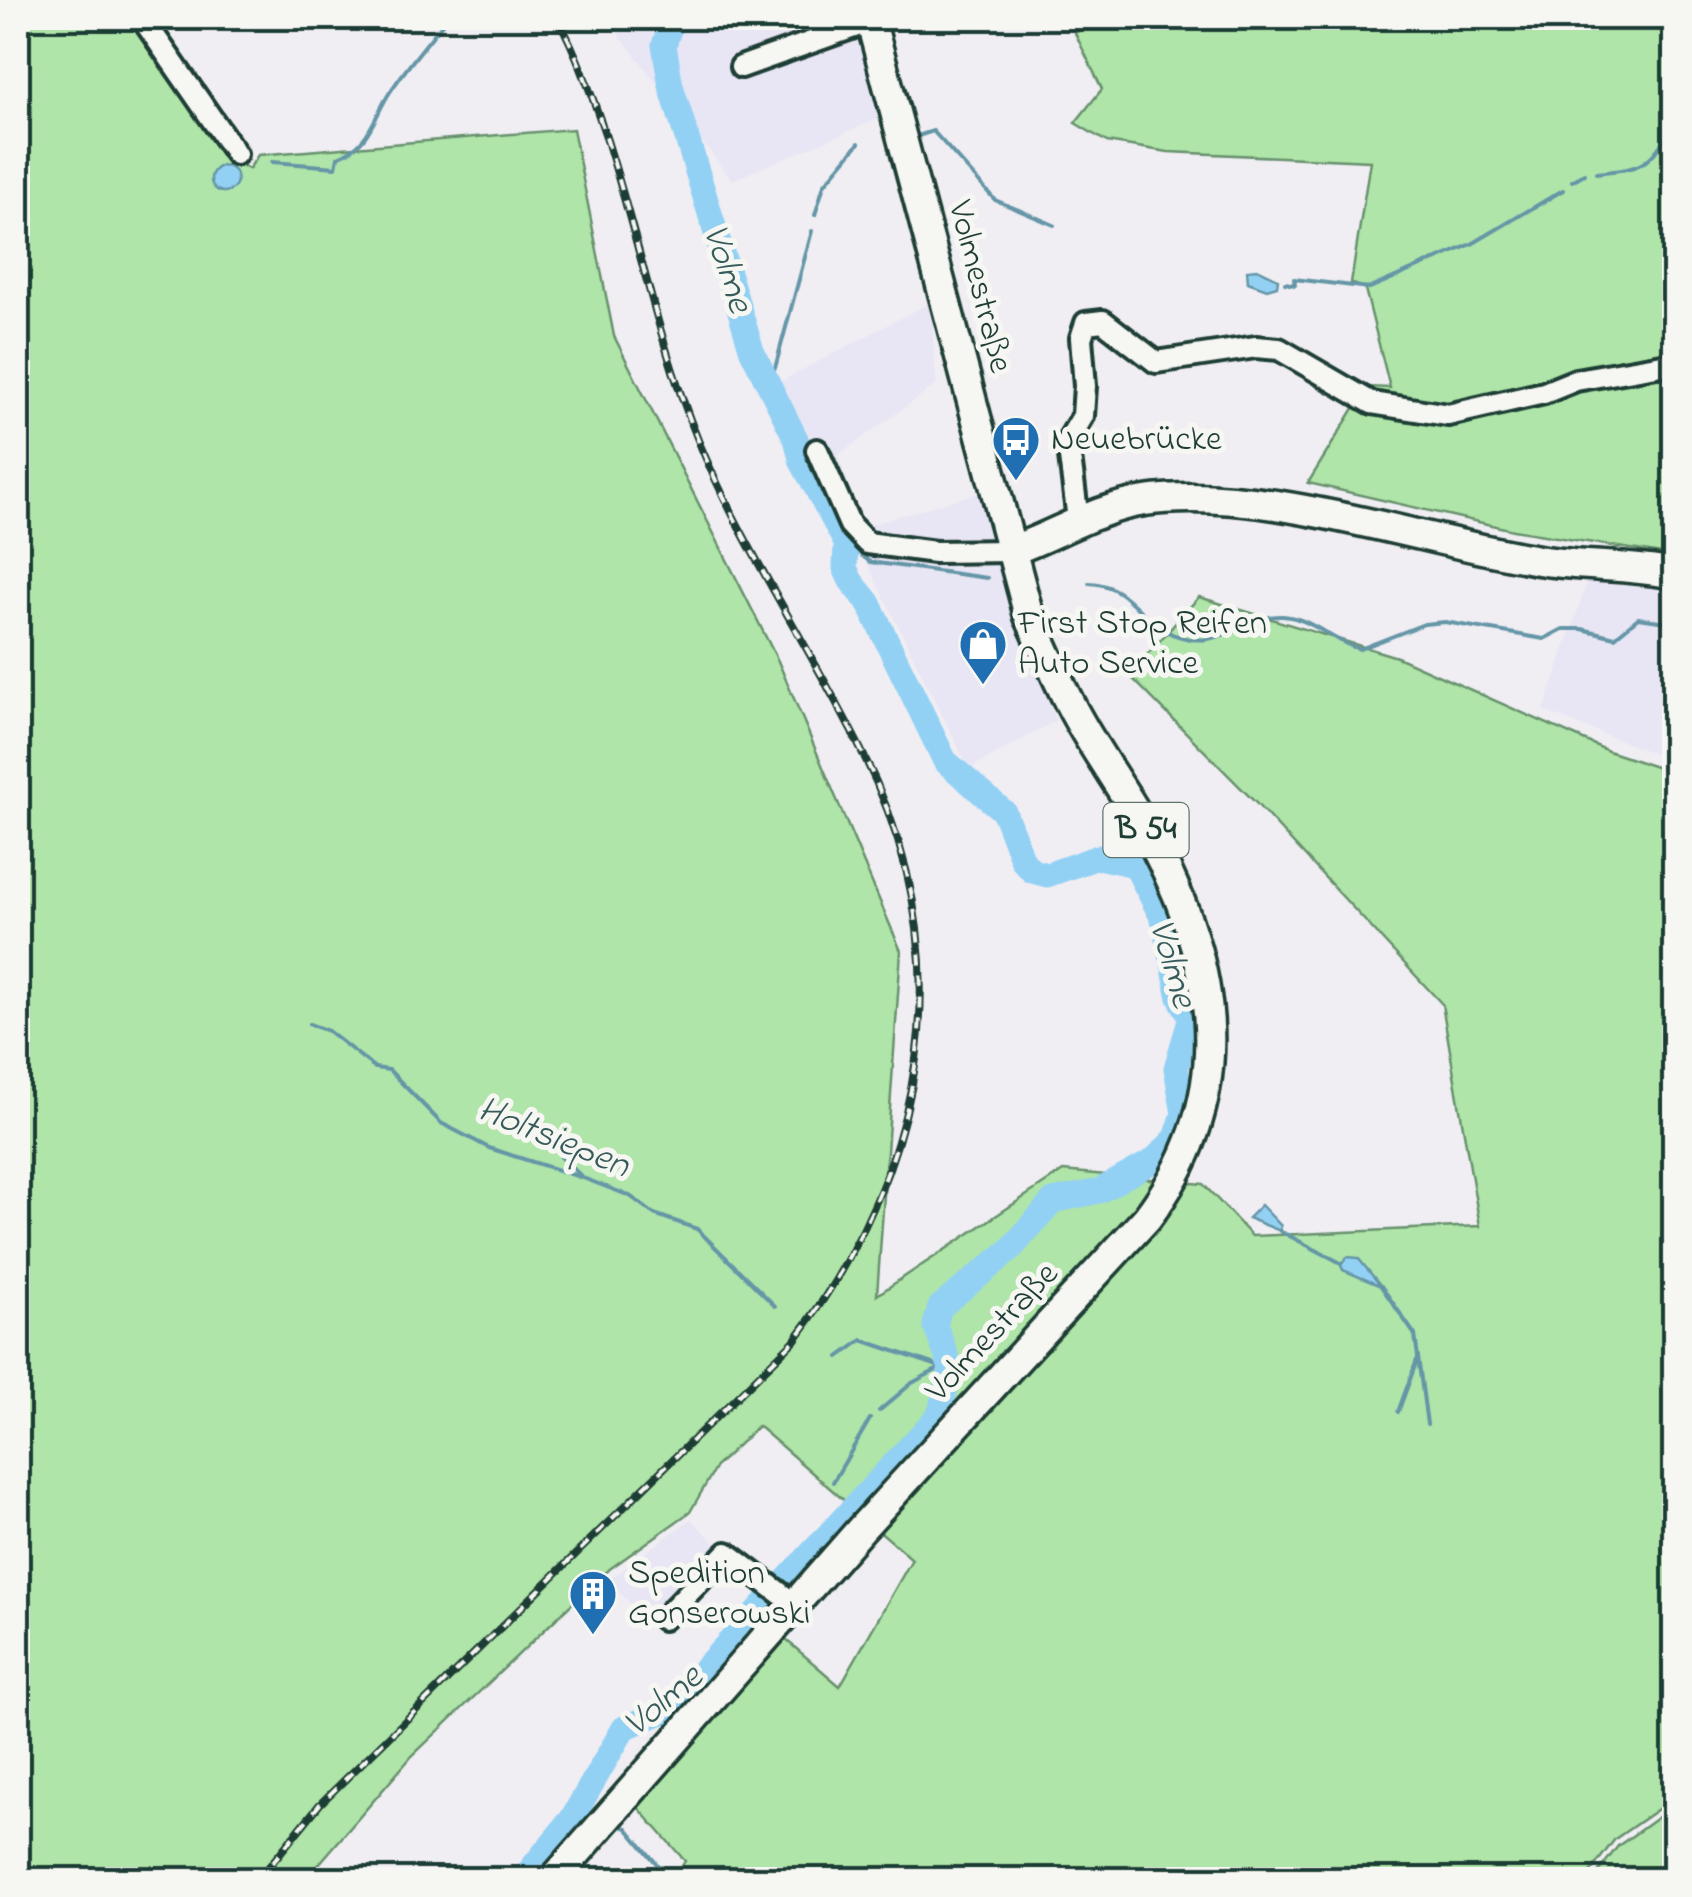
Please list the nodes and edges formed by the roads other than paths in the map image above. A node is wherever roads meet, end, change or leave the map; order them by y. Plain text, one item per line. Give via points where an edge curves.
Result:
1 (142, 18) edge
2 (860, 20) edge
3 (740, 67) dead end
4 (236, 154) dead end
5 (1674, 363) edge
6 (818, 450) dead end
7 (1078, 520) junction
8 (1010, 551) junction
9 (1674, 574) edge
10 (791, 1602) junction
11 (663, 1619) dead end
12 (553, 1880) edge

1 - 4 street
2 - 3 street
2 - 8 main road, Volmestraße / B 54
5 - 7 street via 1576,380 1448,416 1372,403 1279,349 1156,362 1094,319 1081,338 1086,386 1082,416 1068,442
6 - 8 street via 850,525 867,543 934,552
7 - 8 main road
7 - 9 main road via 1150,500 1243,502 1546,561
8 - 10 main road, Volmestraße / B 54 via 1029,616 1072,708 1140,820 1192,935 1212,1042 1198,1130 1174,1183 1106,1268
10 - 11 street via 727,1553
10 - 12 main road, B 54

